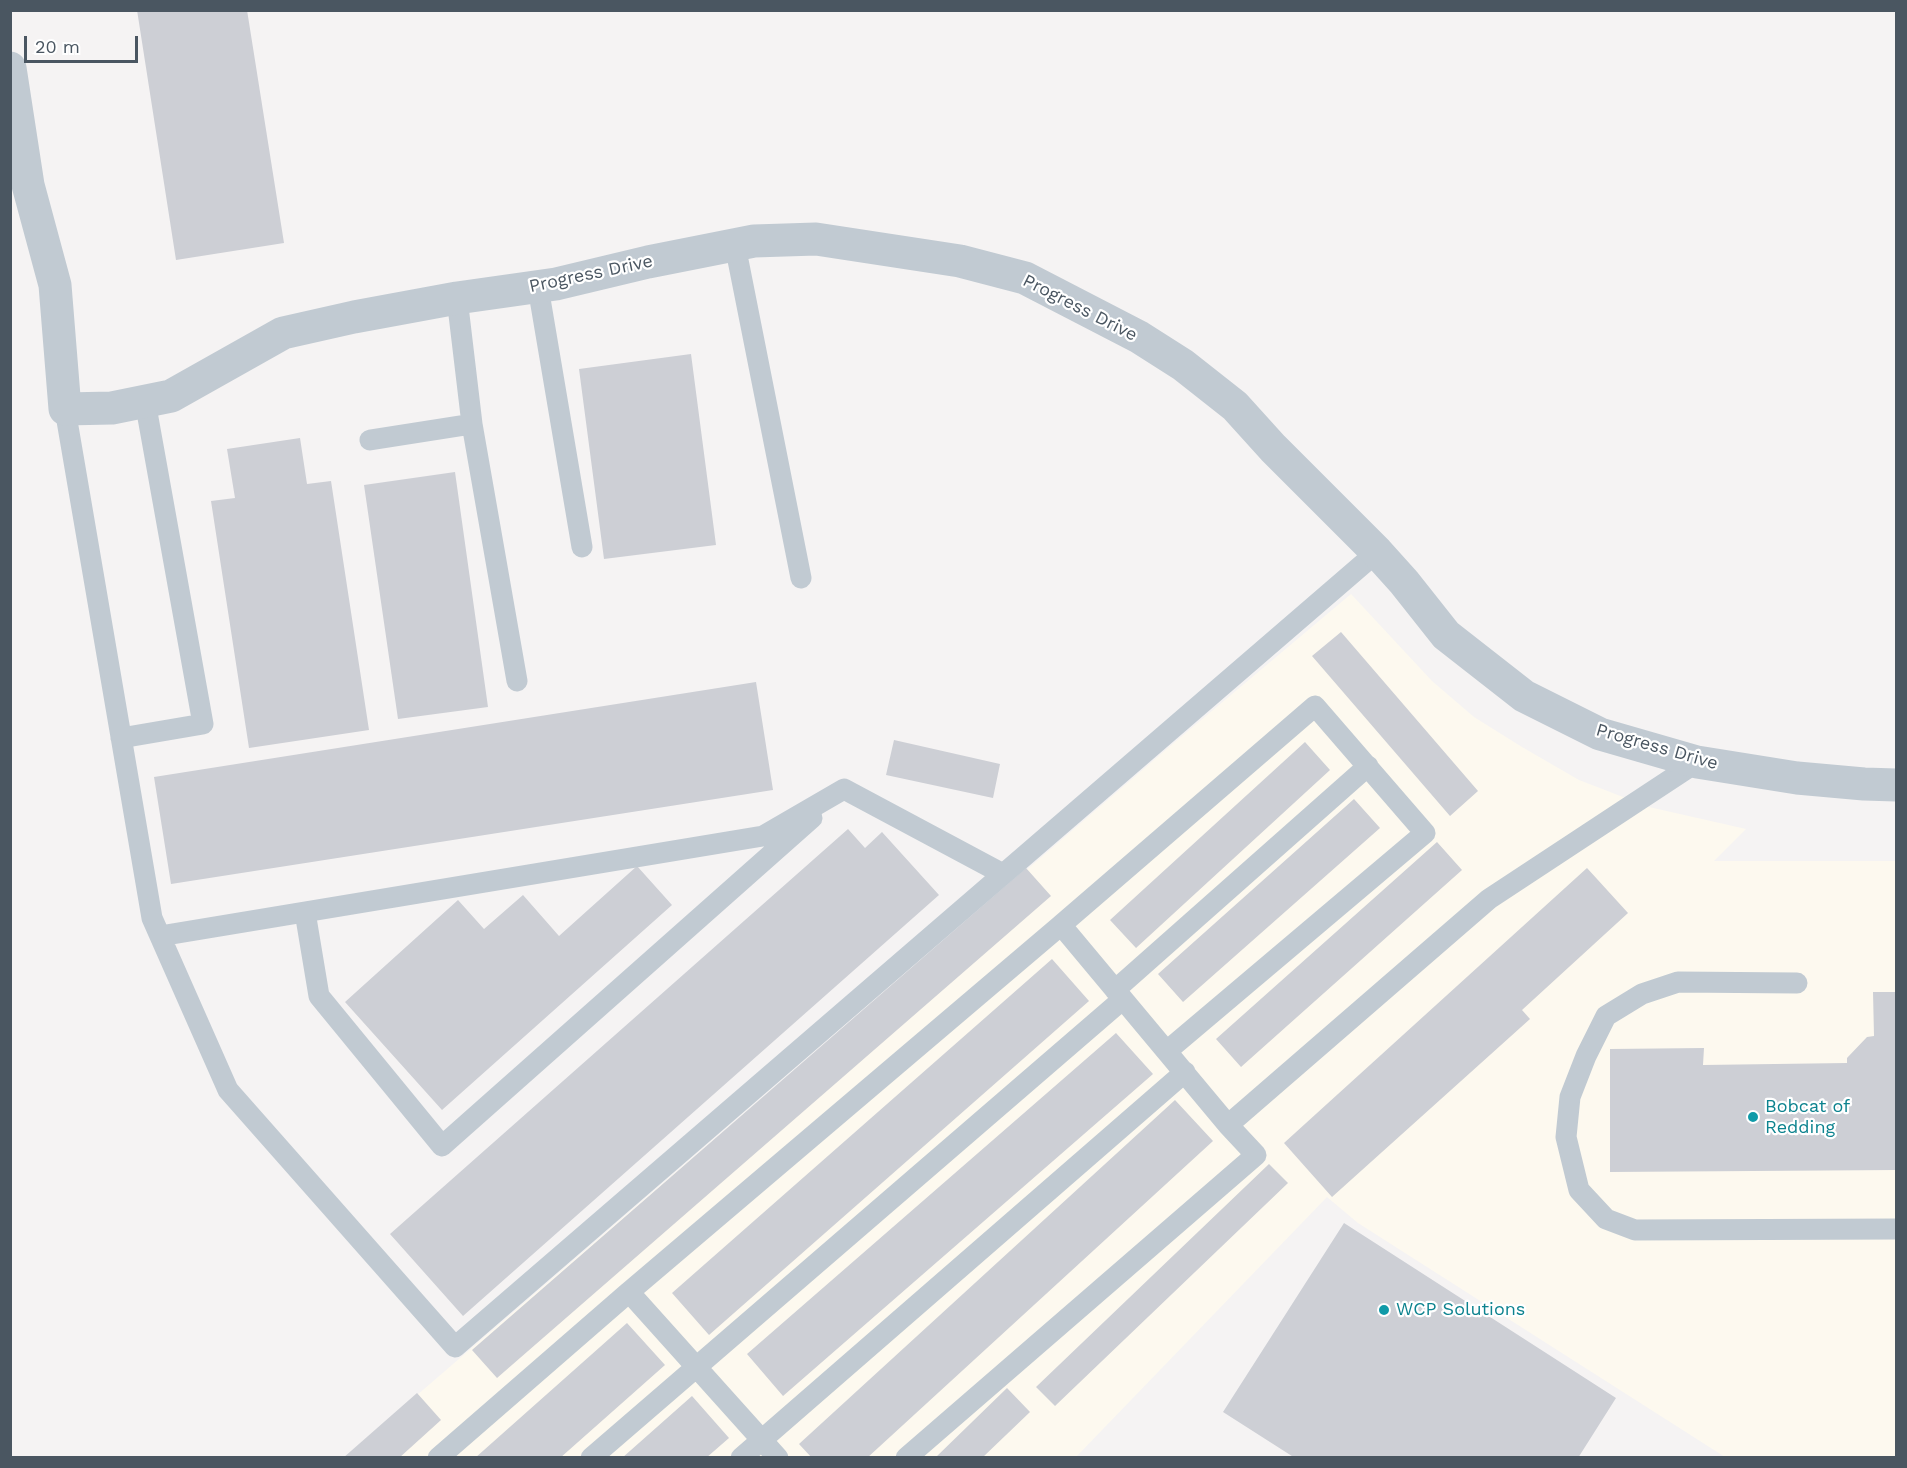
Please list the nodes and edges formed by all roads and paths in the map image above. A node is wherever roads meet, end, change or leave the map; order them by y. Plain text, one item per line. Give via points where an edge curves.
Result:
1 (10, 68) edge
2 (735, 245) junction
3 (538, 286) junction
4 (457, 298) junction
5 (145, 401) junction
6 (65, 410) junction
7 (472, 424) junction
8 (370, 440) dead end
9 (582, 547) dead end
10 (1377, 552) junction
11 (801, 578) dead end
12 (517, 681) dead end
13 (121, 738) junction
14 (1696, 762) junction
15 (1368, 766) junction
16 (1896, 785) edge
17 (844, 789) junction
18 (1003, 874) junction
19 (305, 912) junction
20 (1061, 925) junction
21 (160, 936) junction
22 (1797, 983) dead end
23 (1119, 995) junction
24 (1167, 1051) junction
25 (1185, 1072) junction
26 (1228, 1125) junction
27 (1896, 1229) edge
28 (629, 1292) junction
29 (696, 1367) junction
30 (762, 1440) junction
31 (438, 1458) edge
32 (591, 1458) edge
33 (741, 1458) edge
34 (778, 1458) edge
35 (906, 1458) edge

1 - 6 street via 28,185 55,285
2 - 3 street, Progress Drive
2 - 10 street, Progress Drive via 816,239 960,261 1025,278 1139,337 1183,365 1235,406
2 - 11 lane
3 - 4 street, Progress Drive
3 - 9 lane
4 - 5 street, Progress Drive via 283,333 171,396
4 - 7 lane
5 - 6 street, Progress Drive via 112,408
5 - 13 lane via 203,724
6 - 13 lane
7 - 8 lane
7 - 12 lane
10 - 14 street, Progress Drive via 1446,635 1524,696 1600,734
10 - 18 lane
13 - 21 lane via 152,918
14 - 16 street, Progress Drive via 1797,778
14 - 26 lane via 1489,899
15 - 20 lane via 1315,706
15 - 23 lane
15 - 24 lane via 1425,833
17 - 18 lane
17 - 19 lane via 763,836
17 - 19 lane via 442,1146 319,996
18 - 21 lane via 455,1347 228,1090
19 - 21 lane
20 - 23 lane
20 - 28 lane
22 - 27 lane via 1678,982 1641,994 1606,1016 1570,1097 1566,1137 1579,1190 1606,1219 1635,1230
23 - 24 lane
23 - 29 lane
24 - 25 lane
25 - 26 lane
25 - 30 lane
26 - 35 lane via 1256,1155
28 - 29 lane
28 - 31 lane
29 - 30 lane
29 - 32 lane
30 - 33 lane
30 - 34 lane

